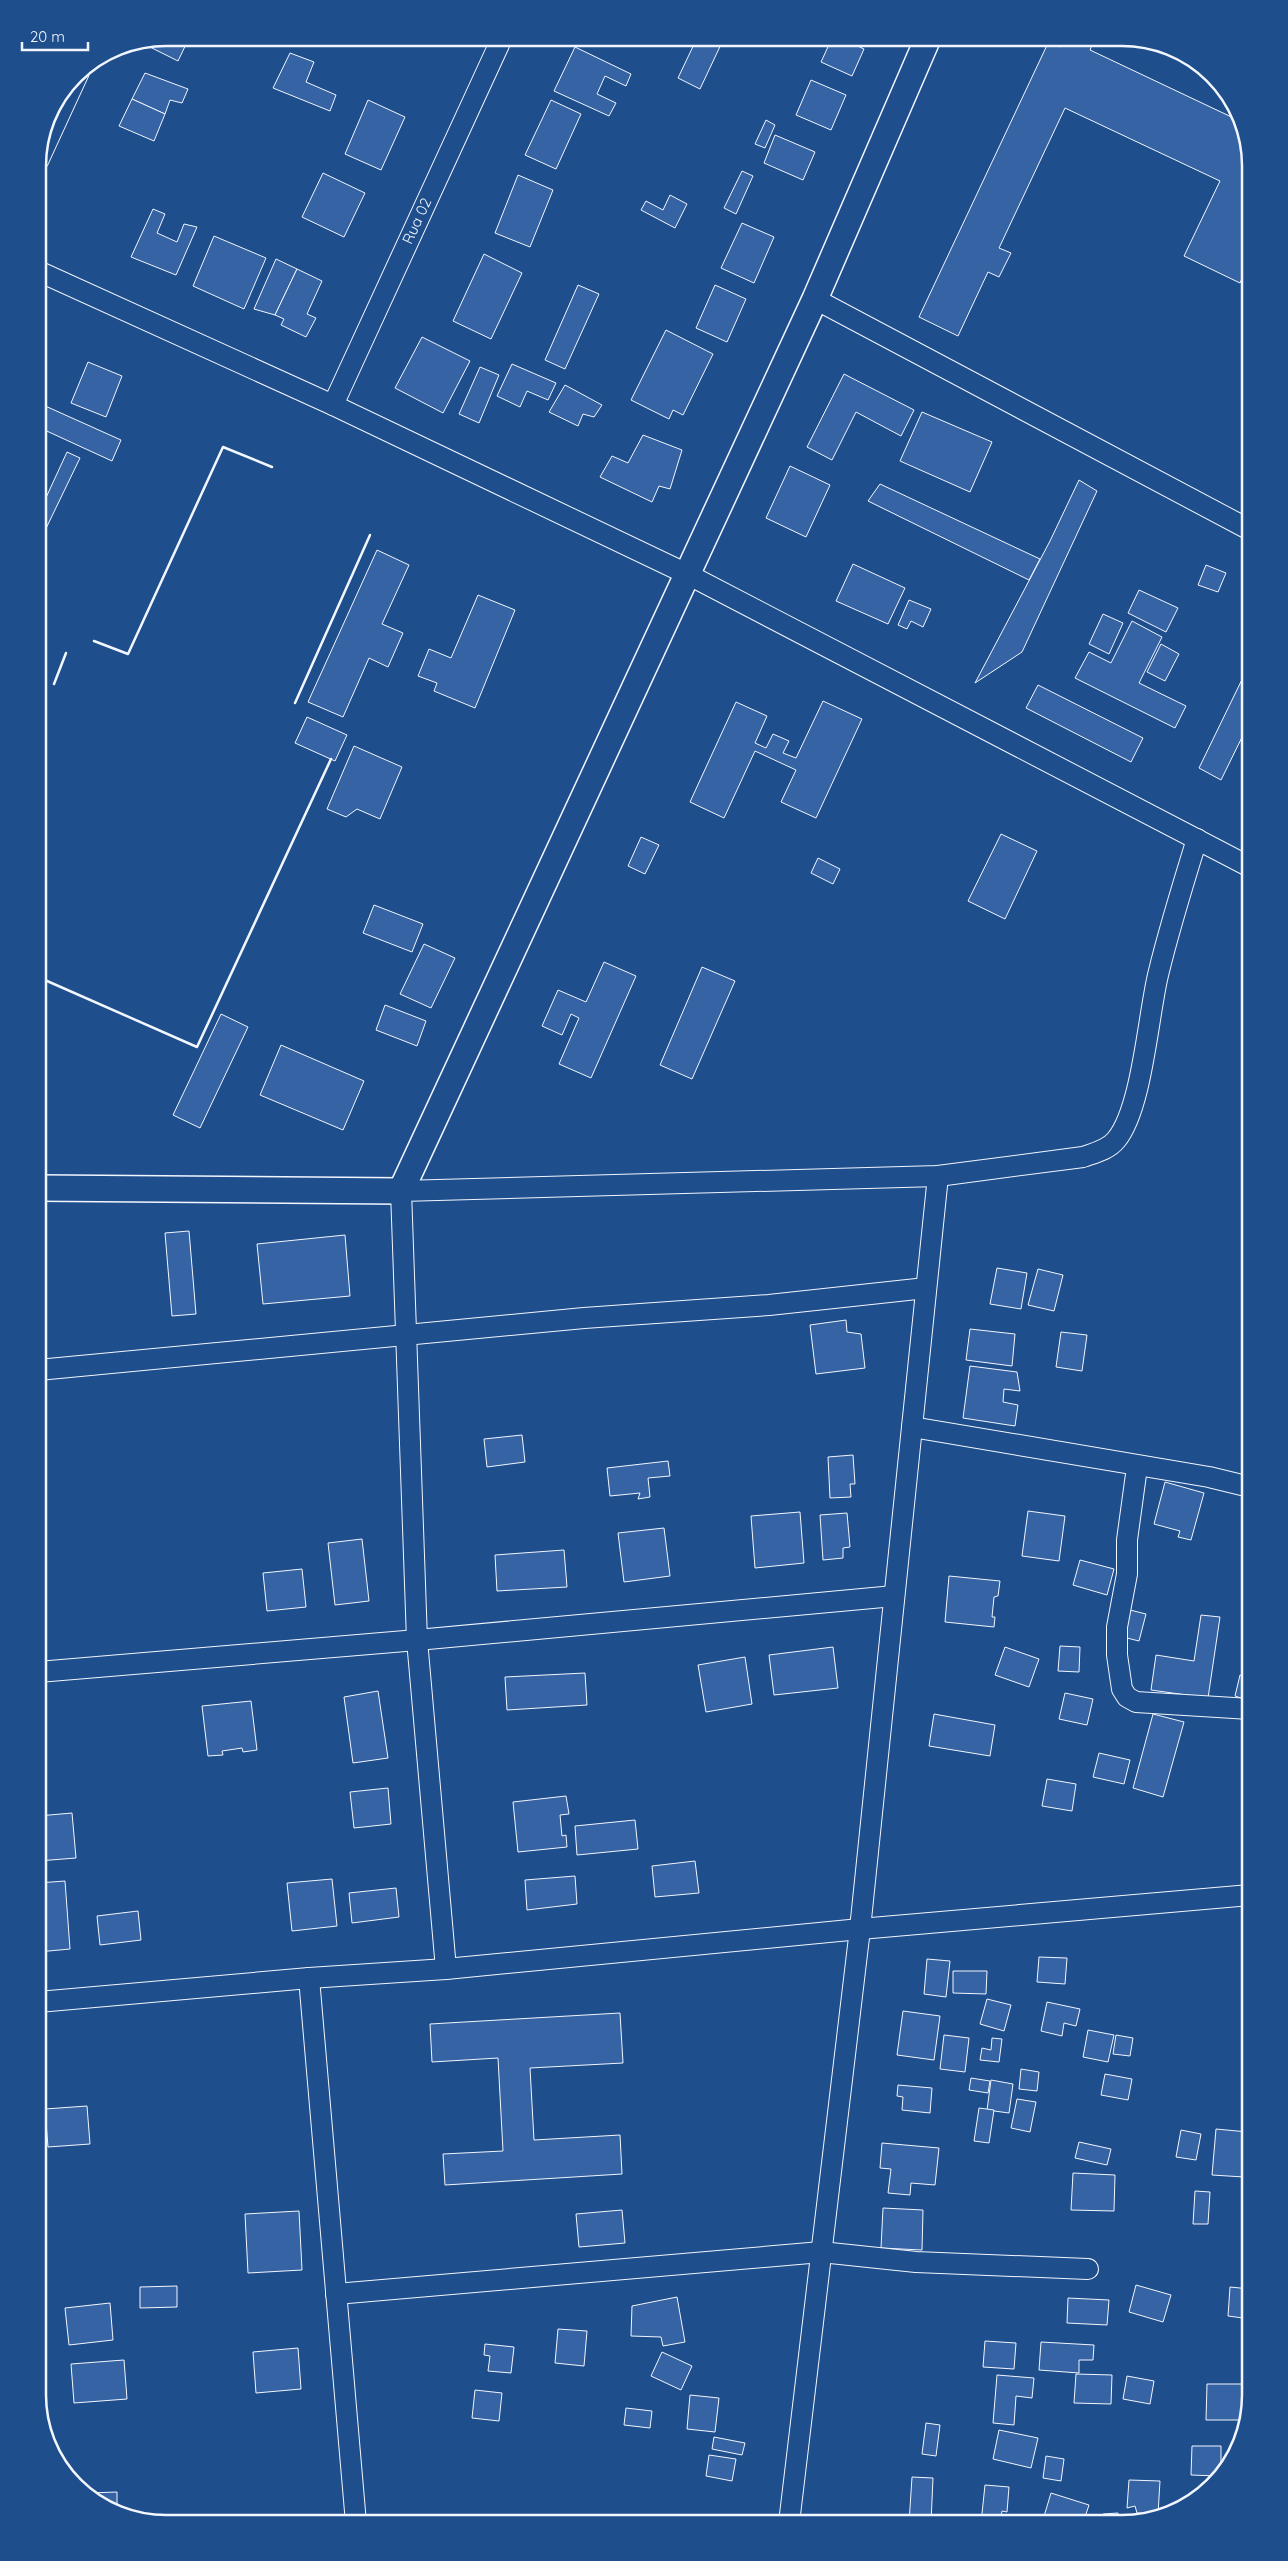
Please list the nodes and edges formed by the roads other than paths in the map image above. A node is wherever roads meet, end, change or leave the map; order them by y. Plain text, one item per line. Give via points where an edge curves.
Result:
1 (498, 46) edge
2 (924, 47) edge
3 (66, 100) edge
4 (50, 135) edge
5 (47, 275) edge
6 (815, 299) junction
7 (333, 405) junction
8 (1242, 526) edge
9 (687, 574) junction
10 (1197, 839) junction
11 (1242, 863) edge
12 (938, 1176) junction
13 (47, 1188) edge
14 (401, 1191) junction
15 (926, 1288) junction
16 (407, 1334) junction
17 (46, 1369) edge
18 (912, 1427) junction
19 (1137, 1467) junction
20 (1242, 1485) edge
21 (894, 1596) junction
22 (418, 1640) junction
23 (46, 1671) edge
24 (1242, 1709) edge
25 (1242, 1896) edge
26 (860, 1929) junction
27 (446, 1969) junction
28 (309, 1978) junction
29 (46, 2001) edge
30 (821, 2252) junction
31 (1088, 2269) dead end
32 (336, 2294) junction
33 (355, 2514) edge
34 (790, 2515) edge

1 - 7 street, Rua 02
2 - 6 street
3 - 4 street
5 - 7 street
6 - 8 street
6 - 9 street
7 - 9 street
9 - 10 street
9 - 14 street
10 - 11 street
10 - 12 street via 1168,933 1136,1098 1116,1140 1104,1149 1083,1157
12 - 14 street
12 - 15 street
13 - 14 street
14 - 16 street
15 - 16 street via 769,1305
15 - 18 street
16 - 17 street
16 - 22 street
18 - 19 street
18 - 21 street
19 - 20 street
19 - 24 street via 1127,1540 1128,1574 1117,1627 1122,1689 1136,1702
21 - 22 street
21 - 26 street
22 - 23 street
22 - 27 street
25 - 26 street
26 - 27 street
26 - 30 street
27 - 28 street
28 - 29 street
28 - 32 street
30 - 31 street via 916,2262
30 - 32 street
30 - 34 street
32 - 33 street

